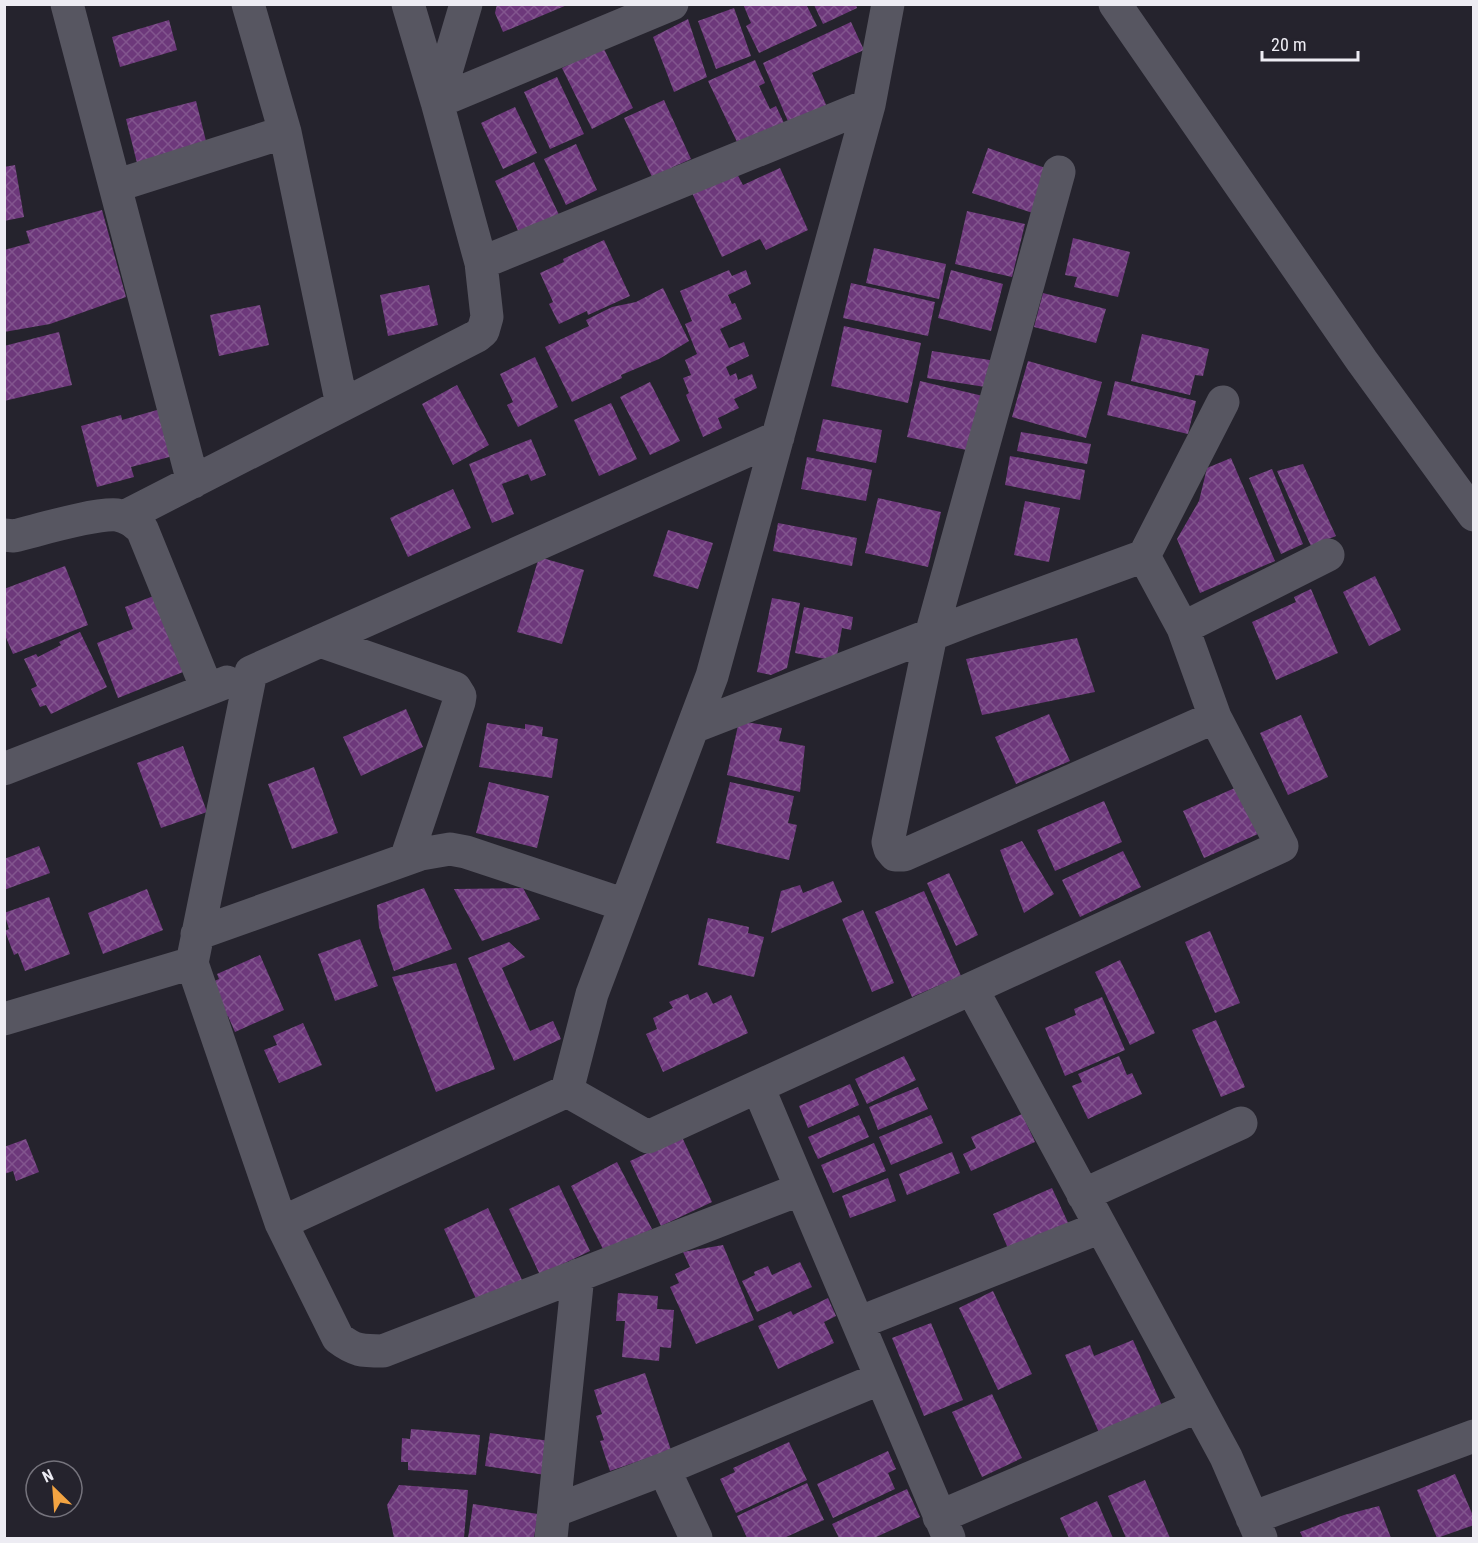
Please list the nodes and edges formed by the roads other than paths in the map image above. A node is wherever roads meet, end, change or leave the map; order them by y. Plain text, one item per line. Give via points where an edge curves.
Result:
1 (67, 4) edge
2 (248, 4) edge
3 (408, 4) edge
4 (466, 4) edge
5 (672, 4) edge
6 (888, 4) edge
7 (1115, 4) edge
8 (437, 102) junction
9 (869, 105) junction
10 (285, 132) junction
11 (1059, 172) dead end
12 (115, 186) junction
13 (481, 262) junction
14 (1223, 402) dead end
15 (342, 405) junction
16 (778, 437) junction
17 (193, 482) junction
18 (1473, 515) edge
19 (124, 517) junction
20 (4, 535) edge
21 (1328, 555) dead end
22 (1144, 556) junction
23 (1183, 628) junction
24 (931, 635) junction
25 (320, 641) junction
26 (251, 672) junction
27 (207, 689) junction
28 (1215, 717) junction
29 (693, 727) junction
30 (4, 769) edge
31 (406, 859) junction
32 (625, 905) junction
33 (194, 948) junction
34 (972, 989) junction
35 (4, 1019) edge
36 (758, 1087) junction
37 (567, 1091) junction
38 (1241, 1123) dead end
39 (801, 1189) junction
40 (1083, 1194) junction
41 (281, 1223) junction
42 (1101, 1227) junction
43 (578, 1275) junction
44 (858, 1323) junction
45 (881, 1378) junction
46 (1198, 1406) junction
47 (1472, 1442) edge
48 (664, 1469) junction
49 (553, 1525) edge
50 (944, 1528) edge
51 (1256, 1528) edge
52 (696, 1539) edge

1 - 12 street
2 - 10 street
3 - 8 street
4 - 8 street
5 - 8 street
6 - 9 street
7 - 18 street
8 - 13 street
9 - 13 street
9 - 16 street
10 - 12 street
10 - 15 street
11 - 24 street
12 - 17 street
13 - 15 street via 487,317 483,331
14 - 22 street
15 - 17 street
16 - 25 street
16 - 29 street via 712,676
17 - 19 street
19 - 20 street via 102,516
19 - 27 street via 142,529
21 - 23 street
22 - 23 street
22 - 24 street
23 - 28 street
24 - 28 street via 888,842 895,855 904,855
24 - 29 street
25 - 26 street
25 - 31 street via 458,691 459,702
26 - 27 street
26 - 33 street
27 - 30 street
28 - 34 street via 1282,846
29 - 32 street
31 - 32 street via 436,850 466,852
31 - 33 street
32 - 37 street via 592,994
33 - 35 street
33 - 41 street
34 - 36 street
34 - 40 street
36 - 37 street via 648,1137
36 - 39 street
37 - 41 street
38 - 40 street
39 - 43 street
39 - 44 street
40 - 42 street
41 - 43 street via 338,1338 351,1348 367,1351 383,1351
42 - 44 street
42 - 46 street
43 - 49 street
44 - 45 street
45 - 48 street
45 - 50 street
46 - 50 street
46 - 51 street via 1226,1457
47 - 51 street
48 - 49 street
48 - 52 street

